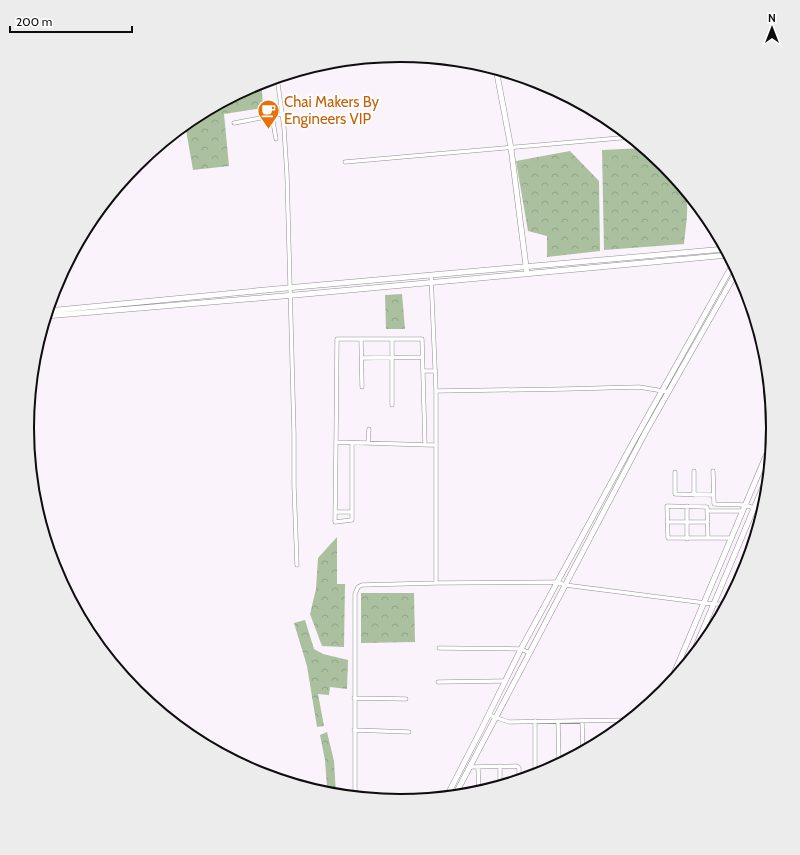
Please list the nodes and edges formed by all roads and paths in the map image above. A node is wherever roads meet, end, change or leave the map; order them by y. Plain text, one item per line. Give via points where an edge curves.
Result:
1 (497, 75) edge
2 (278, 83) edge
3 (282, 114) junction
4 (272, 116) junction
5 (234, 123) dead end
6 (624, 138) edge
7 (276, 139) dead end
8 (511, 148) junction
9 (345, 162) dead end
10 (719, 250) edge
11 (723, 256) edge
12 (526, 267) junction
13 (730, 270) edge
14 (527, 274) junction
15 (431, 275) junction
16 (733, 277) edge
17 (431, 283) junction
18 (290, 288) junction
19 (290, 296) junction
20 (53, 311) edge
21 (51, 316) edge
22 (361, 339) junction
23 (392, 339) junction
24 (422, 357) junction
25 (362, 358) junction
26 (392, 358) junction
27 (423, 371) junction
28 (436, 371) junction
29 (362, 386) dead end
30 (662, 390) junction
31 (436, 391) junction
32 (669, 392) junction
33 (392, 405) dead end
34 (369, 429) dead end
35 (336, 442) junction
36 (352, 443) junction
37 (368, 443) junction
38 (424, 445) junction
39 (436, 445) junction
40 (764, 461) edge
41 (694, 471) dead end
42 (713, 471) dead end
43 (675, 472) dead end
44 (694, 495) junction
45 (714, 495) junction
46 (760, 495) edge
47 (746, 505) junction
48 (687, 506) junction
49 (754, 508) junction
50 (708, 511) junction
51 (743, 511) junction
52 (335, 512) junction
53 (352, 512) junction
54 (667, 522) junction
55 (687, 522) junction
56 (708, 522) junction
57 (708, 538) junction
58 (732, 538) junction
59 (687, 539) junction
60 (297, 566) dead end
61 (719, 568) junction
62 (727, 571) junction
63 (557, 582) junction
64 (436, 583) junction
65 (565, 585) junction
66 (704, 602) junction
67 (713, 604) junction
68 (720, 604) edge
69 (700, 637) edge
70 (439, 648) dead end
71 (521, 649) junction
72 (530, 653) junction
73 (677, 667) edge
74 (504, 681) junction
75 (438, 682) dead end
76 (354, 698) junction
77 (406, 699) dead end
78 (488, 715) junction
79 (496, 718) junction
80 (620, 720) edge
81 (535, 721) junction
82 (558, 721) junction
83 (582, 721) junction
84 (354, 730) junction
85 (409, 732) dead end
86 (582, 745) edge
87 (559, 757) edge
88 (478, 766) junction
89 (500, 766) junction
90 (470, 767) junction
91 (535, 768) dead end
92 (519, 774) edge
93 (500, 779) edge
94 (479, 784) edge
95 (459, 788) edge
96 (355, 790) edge
97 (450, 790) edge

1 - 8 street
2 - 3 street
3 - 4 street
3 - 18 street via 287,174
4 - 5 street
4 - 7 street
6 - 8 street
8 - 9 street
8 - 12 street
10 - 12 street
11 - 14 street
12 - 14 street
12 - 15 street
13 - 30 street
14 - 17 street
15 - 17 street
15 - 18 street
16 - 32 street
17 - 19 street
17 - 28 street
18 - 19 street
18 - 20 street
19 - 21 street
19 - 60 street
22 - 23 street
22 - 25 street
22 - 35 street via 337,339
23 - 24 street via 422,339
23 - 26 street
24 - 26 street
24 - 27 street
25 - 26 street
25 - 29 street
26 - 33 street
27 - 28 street
27 - 38 street
28 - 31 street
30 - 31 street via 639,387
30 - 32 street
30 - 63 street
31 - 39 street
32 - 65 street
34 - 37 street
35 - 36 street
35 - 52 street
36 - 37 street
36 - 53 street
37 - 38 street
38 - 39 street
39 - 64 street
40 - 47 street
41 - 44 street
42 - 45 street
43 - 44 street via 675,494
44 - 45 street
45 - 47 street via 715,504
46 - 49 street
47 - 49 street
47 - 51 street
48 - 50 street via 705,506
48 - 54 street via 668,506
48 - 55 street
49 - 62 street
50 - 51 street
50 - 56 street
51 - 58 street
52 - 53 street
52 - 53 street via 335,522 352,520
54 - 55 street
54 - 59 street via 668,538
55 - 56 street
55 - 59 street
56 - 57 street
57 - 58 street
57 - 59 street
58 - 61 street
61 - 62 street
61 - 66 street
62 - 67 street
63 - 64 street
63 - 65 street
63 - 71 street
64 - 76 street via 362,585 355,590
65 - 66 street
65 - 72 street
66 - 67 street
66 - 73 street
67 - 68 street
67 - 69 street
70 - 71 street
71 - 72 street
71 - 74 street
72 - 79 street
74 - 75 street
74 - 78 street
76 - 77 street
76 - 84 street
78 - 79 street
78 - 97 street
79 - 81 street via 509,722
79 - 90 street
80 - 83 street
81 - 82 street
81 - 91 street
82 - 83 street
82 - 87 street
83 - 86 street
84 - 85 street
84 - 96 street
88 - 89 street
88 - 90 street
88 - 94 street
89 - 92 street via 518,766
89 - 93 street
90 - 95 street

